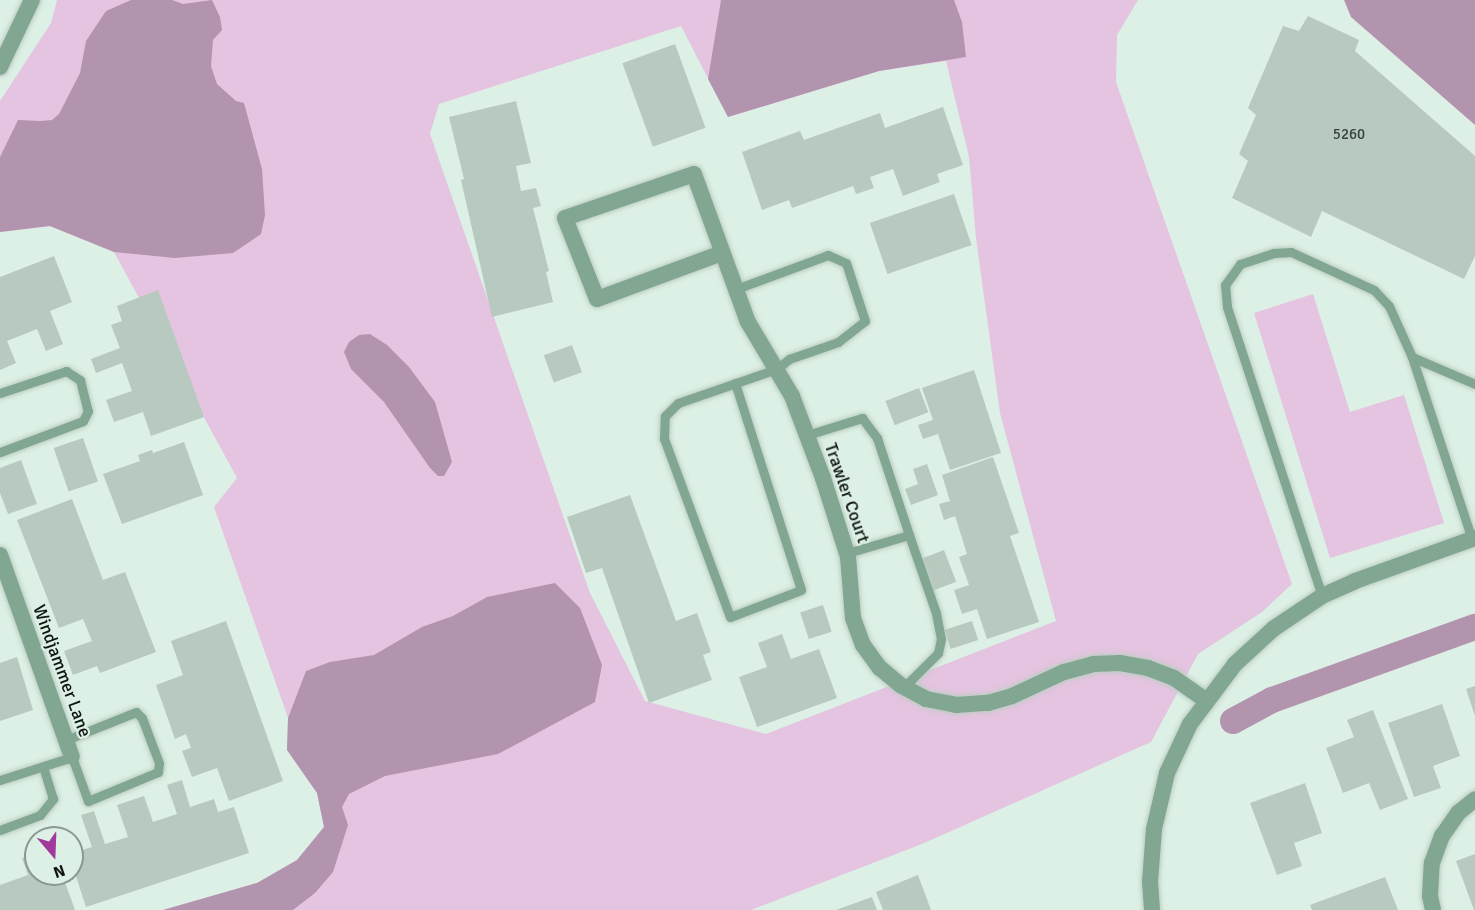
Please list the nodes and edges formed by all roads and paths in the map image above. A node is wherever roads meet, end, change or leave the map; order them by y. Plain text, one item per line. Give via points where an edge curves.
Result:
1 (32, 0) edge
2 (0, 67) edge
3 (722, 253) junction
4 (735, 289) junction
5 (1412, 357) junction
6 (777, 369) junction
7 (735, 383) junction
8 (1475, 384) edge
9 (0, 393) edge
10 (807, 435) junction
11 (0, 452) edge
12 (909, 535) junction
13 (1474, 538) edge
14 (847, 553) junction
15 (0, 555) edge
16 (1322, 596) junction
17 (904, 687) junction
18 (1206, 700) junction
19 (66, 740) junction
20 (72, 757) junction
21 (43, 766) junction
22 (0, 780) edge
23 (1475, 799) edge
24 (0, 830) edge
25 (1152, 910) edge
26 (1432, 910) edge

1 - 2 street
3 - 3 street, Trawler Court via 694,174 565,218 597,299
3 - 4 street, Trawler Court
4 - 6 street, Trawler Court via 748,322
4 - 6 lane via 828,255 846,263 865,321 838,342 789,359
5 - 8 lane
5 - 13 lane
5 - 16 lane via 1389,306 1374,290 1290,252 1240,264 1225,285 1227,307
6 - 7 lane
6 - 10 street, Trawler Court
7 - 7 lane via 678,403 665,416 664,439 730,617 801,590
9 - 11 lane via 66,371 80,380 88,411 83,421
10 - 12 lane via 862,418 877,438
10 - 14 street, Trawler Court
12 - 14 lane
12 - 17 lane via 941,639 938,653
13 - 16 street
14 - 17 street, Trawler Court via 853,618 863,645 880,668
15 - 19 street, Windjammer Lane
16 - 18 street via 1273,629 1235,663
17 - 18 street, Trawler Court via 926,699 956,705 988,704 1064,672 1093,664 1120,663 1174,678
18 - 25 street via 1177,748 1161,797 1153,840
19 - 20 street, Windjammer Lane
19 - 20 lane, Windjammer Lane via 136,712 146,727 159,764 158,772 88,801
20 - 21 lane
21 - 22 lane
21 - 24 lane via 53,799 40,815
23 - 26 street via 1458,813 1442,836 1432,863

